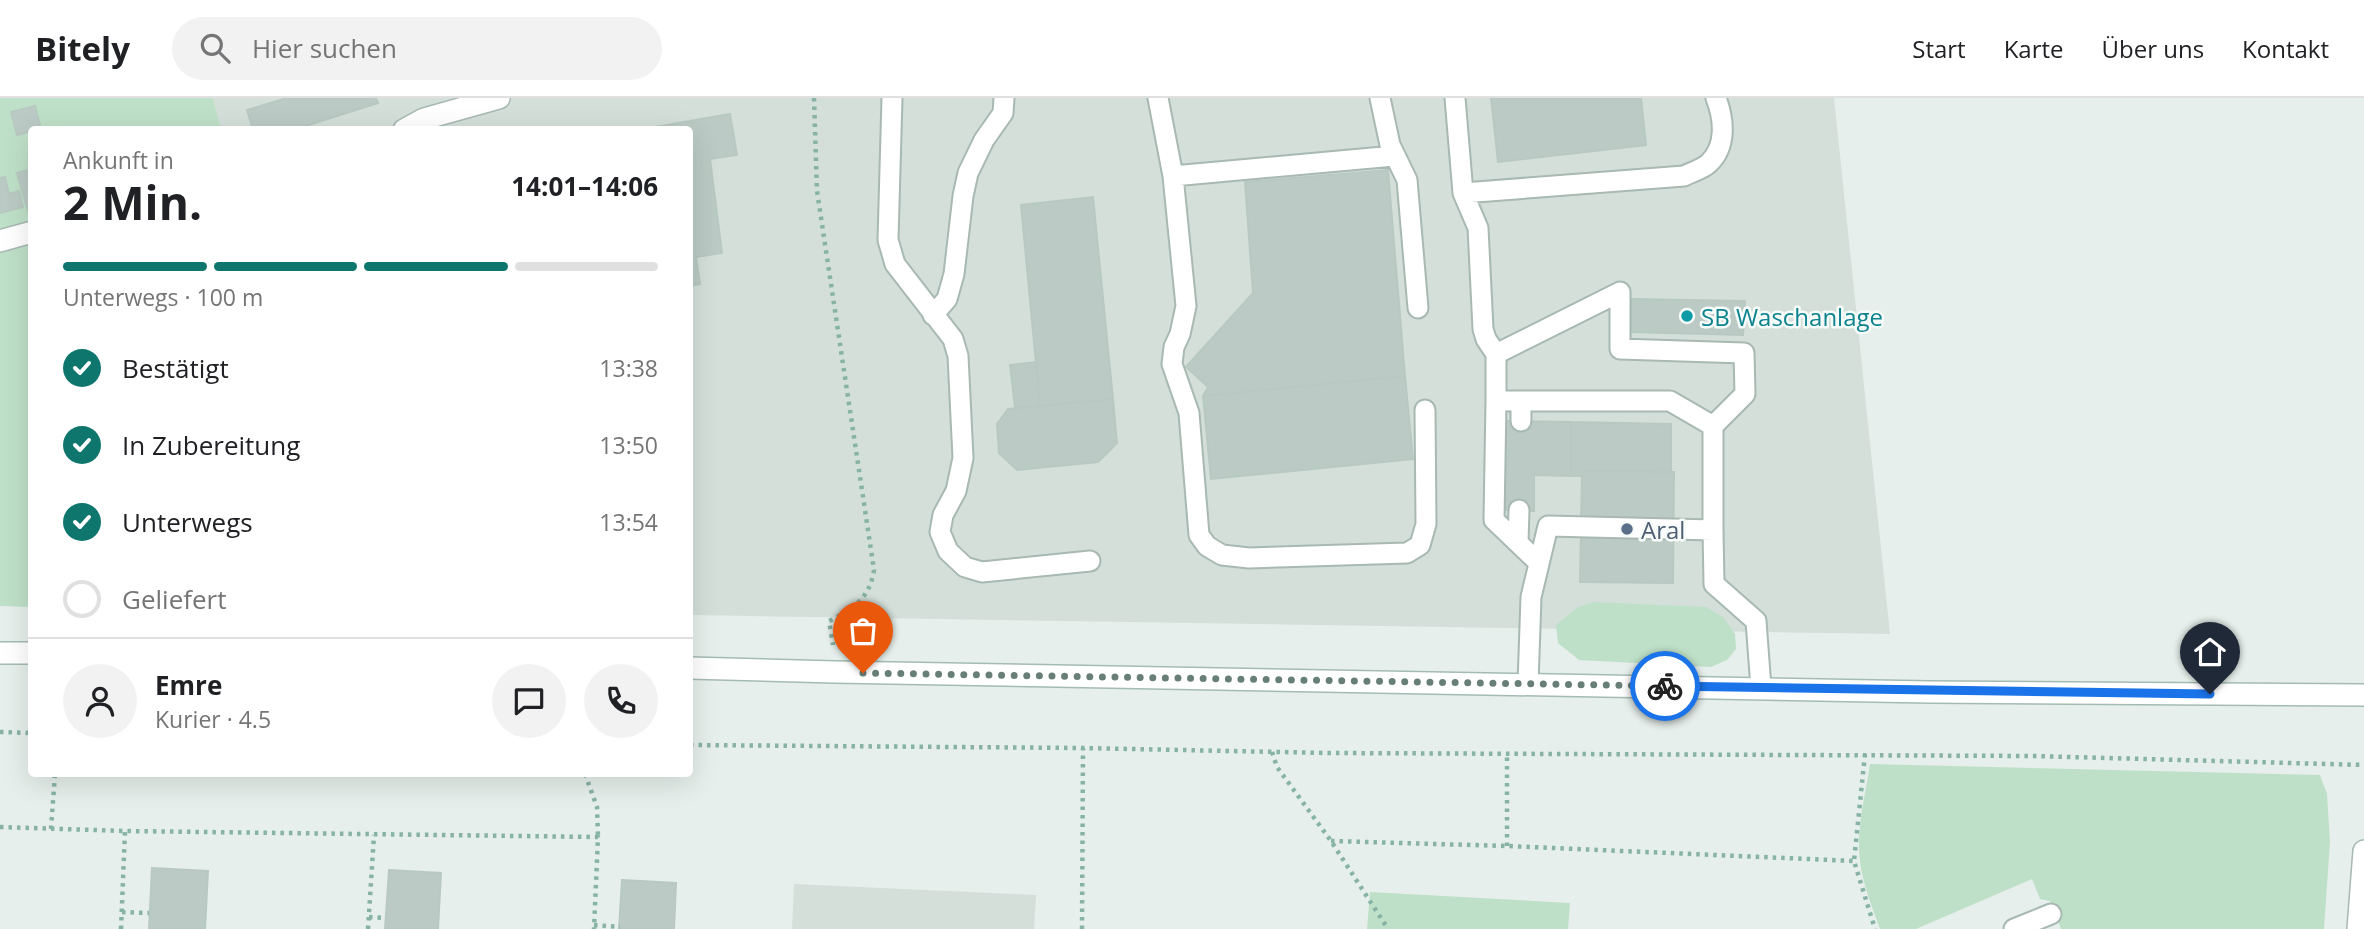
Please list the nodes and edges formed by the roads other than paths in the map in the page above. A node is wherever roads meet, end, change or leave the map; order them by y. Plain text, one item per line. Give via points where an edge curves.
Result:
1 (499, 98) edge
2 (892, 98) edge
3 (1004, 98) edge
4 (1158, 98) edge
5 (1380, 98) edge
6 (1455, 98) edge
7 (1716, 98) edge
8 (411, 126) edge
9 (1394, 156) junction
10 (1172, 177) junction
11 (1463, 193) junction
12 (28, 233) edge
13 (0, 241) edge
14 (1418, 308) dead end
15 (933, 314) junction
16 (1496, 354) junction
17 (1496, 401) junction
18 (1521, 401) junction
19 (1425, 410) dead end
20 (1521, 421) dead end
21 (1713, 426) junction
22 (1519, 510) dead end
23 (1713, 530) junction
24 (1518, 542) junction
25 (1090, 561) dead end
26 (1539, 562) junction
27 (0, 653) edge
28 (28, 653) edge
29 (693, 668) edge
30 (1528, 684) junction
31 (1761, 688) junction
32 (2364, 695) edge
33 (2364, 851) edge
34 (2051, 914) dead end
35 (2014, 929) edge
36 (2358, 929) edge

1 - 8 main road
2 - 15 lane via 888,240 895,264
3 - 15 lane via 1003,113 968,173 954,274 947,299
4 - 10 lane
5 - 9 lane
6 - 11 lane
7 - 11 lane via 1722,136 1719,151 1707,165 1684,176
9 - 10 lane
9 - 14 lane via 1407,180
10 - 19 lane via 1186,306 1172,364 1189,413 1199,535 1207,546 1222,555 1249,558 1407,552 1420,545 1426,524
11 - 16 lane via 1478,228 1483,329
12 - 13 main road
15 - 25 lane via 953,339 958,356 963,458 940,532 948,551 965,568 982,572
16 - 17 lane
16 - 21 lane via 1620,292 1620,349 1744,353 1745,394
17 - 18 lane
17 - 24 lane via 1494,520
18 - 20 lane
18 - 21 lane via 1670,401
21 - 23 lane
22 - 24 lane
23 - 26 lane via 1548,526
23 - 31 lane via 1714,584 1756,621
24 - 26 lane
26 - 30 lane via 1531,597
27 - 28 main road
29 - 30 main road
30 - 31 main road
31 - 32 main road
33 - 36 main road
34 - 35 lane

